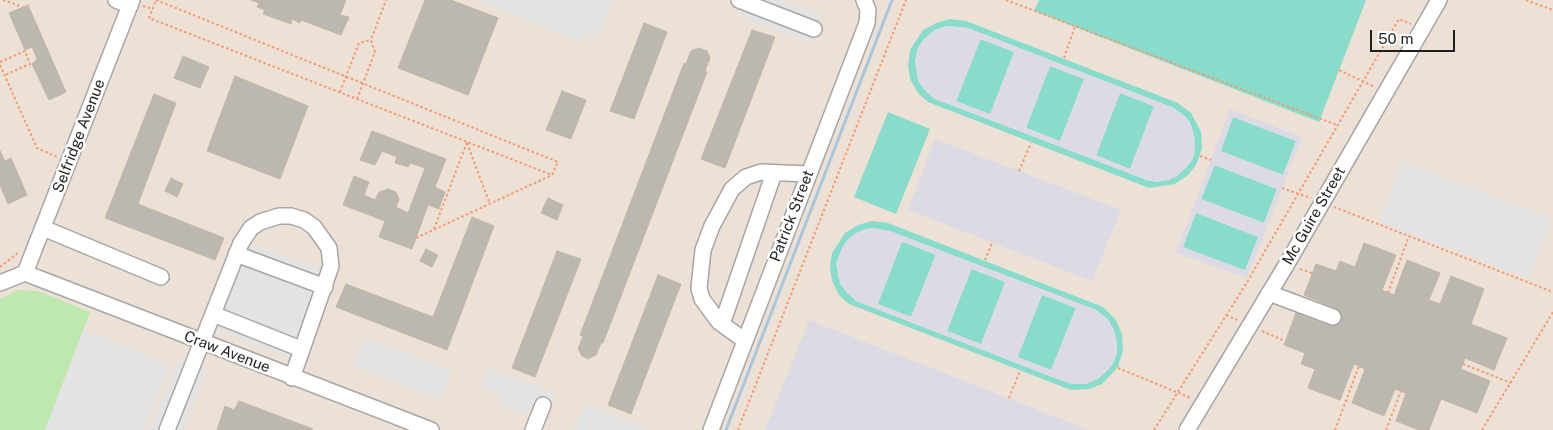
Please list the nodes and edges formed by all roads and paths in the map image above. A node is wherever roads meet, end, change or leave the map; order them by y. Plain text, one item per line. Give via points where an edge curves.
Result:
1 (4, 0) edge
2 (386, 0) edge
3 (906, 0) edge
4 (1006, 0) edge
5 (1439, 0) edge
6 (1526, 0) edge
7 (746, 1) edge
8 (865, 1) edge
9 (126, 2) edge
10 (19, 9) dead end
11 (1553, 10) edge
12 (1075, 26) junction
13 (814, 29) dead end
14 (1422, 30) junction
15 (371, 40) junction
16 (1064, 58) dead end
17 (0, 63) edge
18 (1339, 70) dead end
19 (4, 75) junction
20 (347, 77) junction
21 (1362, 82) junction
22 (364, 84) junction
23 (1386, 92) junction
24 (340, 93) junction
25 (357, 99) junction
26 (1337, 125) junction
27 (467, 142) junction
28 (1030, 143) dead end
29 (1200, 156) dead end
30 (60, 159) dead end
31 (1211, 160) dead end
32 (1019, 171) dead end
33 (774, 173) junction
34 (808, 174) junction
35 (552, 175) junction
36 (1282, 188) dead end
37 (1298, 194) junction
38 (1322, 203) junction
39 (490, 204) junction
40 (43, 228) junction
41 (433, 230) junction
42 (1409, 236) junction
43 (416, 238) dead end
44 (992, 243) dead end
45 (236, 254) junction
46 (985, 260) dead end
47 (25, 273) junction
48 (162, 278) dead end
49 (0, 283) edge
50 (326, 287) junction
51 (1388, 292) dead end
52 (1553, 292) edge
53 (1269, 293) junction
54 (1553, 312) edge
55 (213, 314) junction
56 (1333, 318) dead end
57 (722, 324) junction
58 (744, 340) junction
59 (202, 342) junction
60 (301, 349) junction
61 (1463, 364) dead end
62 (1359, 366) dead end
63 (1118, 368) dead end
64 (1020, 371) dead end
65 (292, 378) junction
66 (1511, 383) junction
67 (1400, 391) dead end
68 (1176, 392) junction
69 (1009, 398) dead end
70 (1203, 403) junction
71 (543, 405) dead end
72 (167, 430) edge
73 (431, 430) edge
74 (533, 430) edge
75 (711, 430) edge
76 (738, 430) edge
77 (1154, 430) edge
78 (1187, 430) edge
79 (1335, 430) edge
80 (1386, 430) edge
81 (1482, 430) edge

1 - 10 path via 18,5
2 - 15 path
3 - 76 path
4 - 12 path
5 - 14 street, Mc Guire Street
6 - 11 path
7 - 13 street
8 - 34 street, Patrick Street via 867,24
9 - 40 street, Selfridge Avenue
12 - 16 path
12 - 26 path
14 - 21 path via 1398,18
14 - 23 street, Mc Guire Street
15 - 20 path via 359,43
15 - 22 path via 374,52
17 - 19 path
17 - 19 path via 25,51 30,64
18 - 21 path
19 - 30 path via 37,148
20 - 22 path
20 - 24 path
20 - 24 path via 156,0 149,18
21 - 23 path
21 - 26 path
22 - 25 path
22 - 35 path via 558,162
23 - 38 street, Mc Guire Street
24 - 25 path
25 - 27 path
26 - 37 path
27 - 35 path
27 - 39 path
27 - 41 path
28 - 32 path
29 - 31 path
33 - 34 street
33 - 57 street
33 - 57 street via 761,172 732,189 703,250 699,288 702,299
34 - 58 street, Patrick Street
35 - 39 path
36 - 37 path
37 - 38 path
37 - 68 path via 1246,284
38 - 42 path
38 - 53 street, Mc Guire Street
39 - 41 path
40 - 47 street, Selfridge Avenue
40 - 48 street
41 - 43 path
42 - 51 path
42 - 52 path
44 - 46 path
45 - 50 street
45 - 50 street via 245,236 260,222 279,216 304,220 322,235 329,248 331,266
45 - 55 street
47 - 49 street
47 - 59 street, Craw Avenue
50 - 60 street
53 - 56 street
53 - 70 street, Mc Guire Street
54 - 66 path
55 - 59 street
55 - 60 street
57 - 58 street
58 - 75 street, Patrick Street
59 - 65 street, Craw Avenue
59 - 72 street
60 - 65 street
61 - 66 path
62 - 79 path
63 - 68 path
64 - 69 path
65 - 73 street, Craw Avenue
66 - 81 path
67 - 80 path
68 - 70 path
68 - 77 path
70 - 78 street, Mc Guire Street
71 - 74 street

